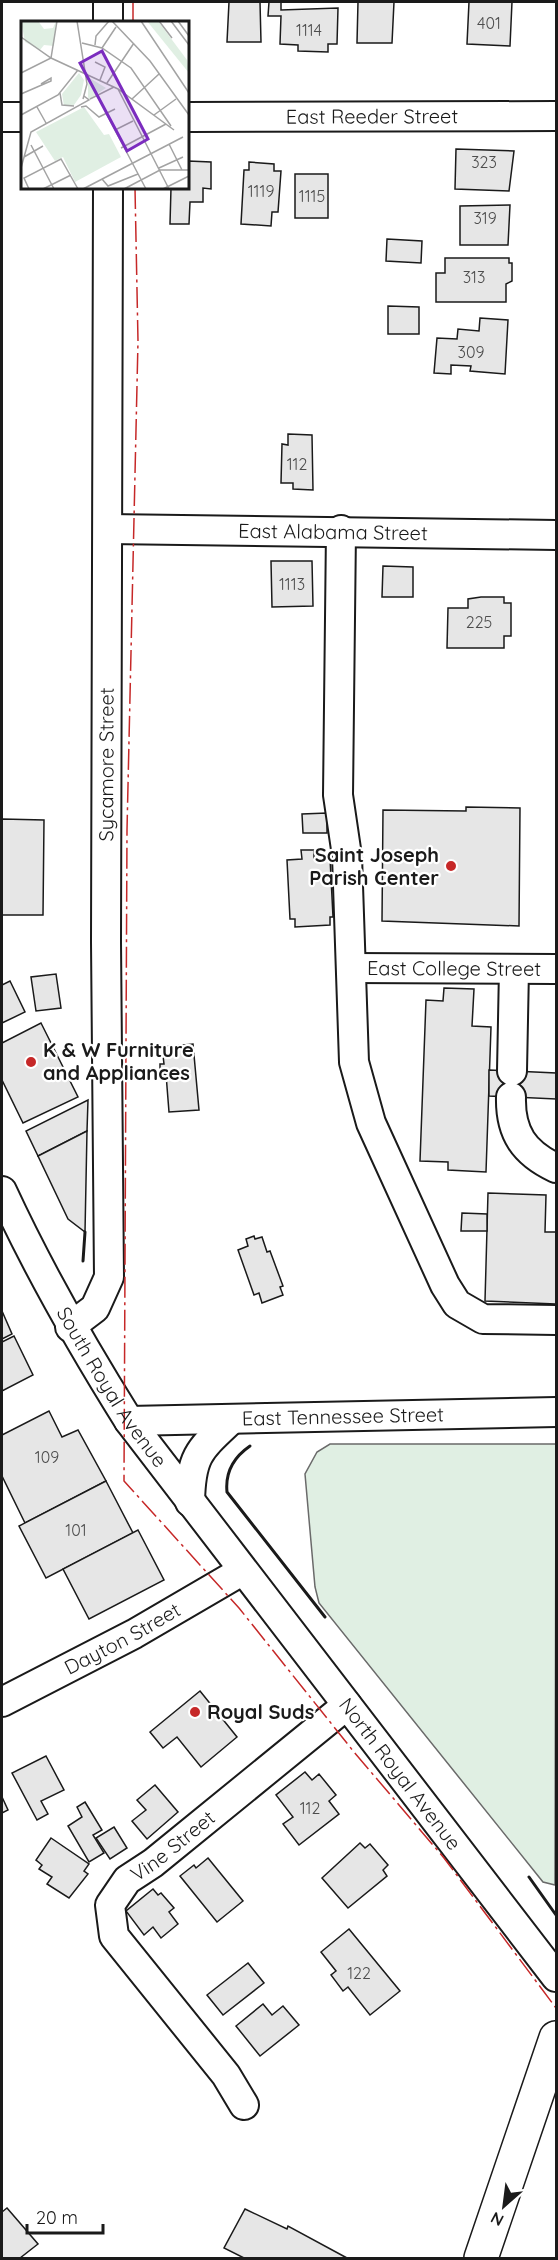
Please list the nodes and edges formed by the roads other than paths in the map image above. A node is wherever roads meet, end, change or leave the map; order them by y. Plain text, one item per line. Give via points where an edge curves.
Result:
1 (108, 2) edge
2 (108, 21) edge
3 (556, 116) edge
4 (2, 117) edge
5 (21, 117) edge
6 (189, 117) edge
7 (108, 189) edge
8 (108, 529) junction
9 (341, 530) junction
10 (556, 535) edge
11 (352, 968) junction
12 (514, 969) junction
13 (556, 969) edge
14 (556, 1168) edge
15 (2, 1191) edge
16 (556, 1320) edge
17 (70, 1327) junction
18 (556, 1412) edge
19 (232, 1419) junction
20 (129, 1421) junction
21 (189, 1502) junction
22 (242, 1571) junction
23 (2, 1702) edge
24 (347, 1705) junction
25 (556, 1977) edge
26 (553, 2048) edge
27 (244, 2104) dead end
28 (481, 2259) edge

1 - 2 street
3 - 6 street, East Reeder Street
4 - 5 street
7 - 8 street, Sycamore Street
8 - 9 street, East Alabama Street
8 - 17 street, Sycamore Street via 109,1277 95,1308
9 - 10 street, East Alabama Street
9 - 11 street via 338,795 346,856
11 - 12 street, East College Street
11 - 16 street via 354,1062 362,1093 371,1123 445,1285 457,1304 483,1319
12 - 13 street, East College Street
12 - 14 street via 510,1118 518,1137 533,1154
15 - 17 street, South Royal Avenue
17 - 20 street, South Royal Avenue
18 - 19 street, East Tennessee Street
19 - 20 street, East Tennessee Street
19 - 21 street via 199,1452 190,1472
20 - 21 street, South Royal Avenue
21 - 22 street, South Royal Avenue
22 - 23 street, Dayton Street via 134,1634
22 - 24 street, North Royal Avenue
24 - 25 street, North Royal Avenue
24 - 27 street, Vine Street via 153,1863 126,1880 110,1905 114,1936
26 - 28 highway

